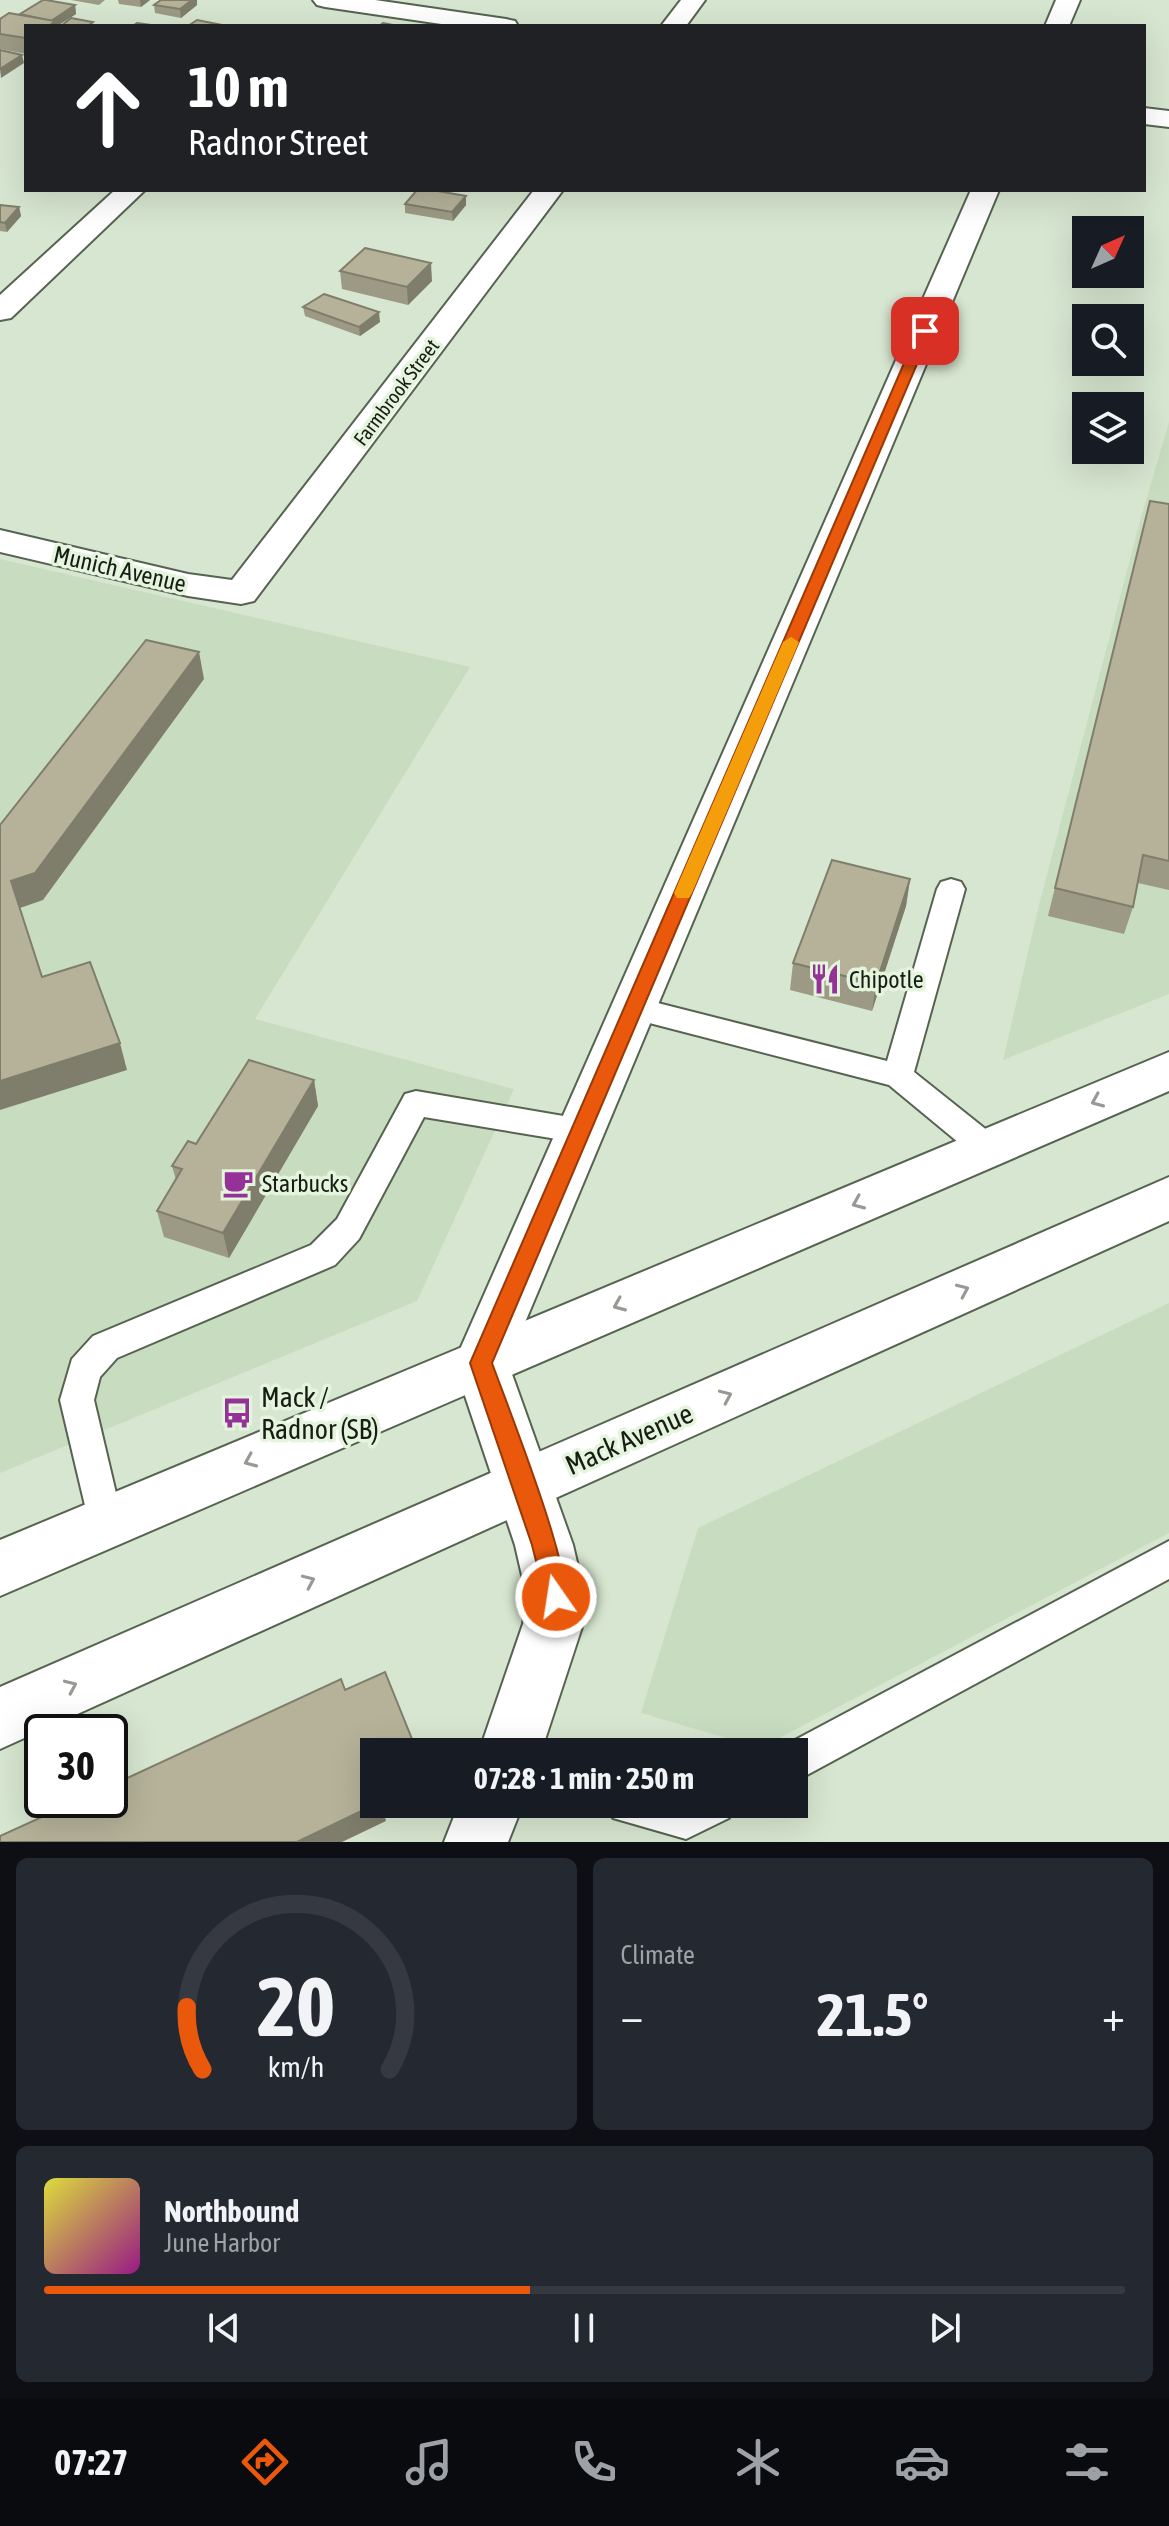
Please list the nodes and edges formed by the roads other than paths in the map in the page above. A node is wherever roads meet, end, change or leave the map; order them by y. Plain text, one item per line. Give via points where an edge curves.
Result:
1 (693, 0) edge
2 (1068, 0) edge
3 (330, 5) edge
4 (489, 24) edge
5 (675, 24) edge
6 (1058, 24) edge
7 (1146, 116) edge
8 (1169, 119) edge
9 (129, 192) edge
10 (547, 192) edge
11 (984, 192) edge
12 (0, 311) edge
13 (0, 541) edge
14 (241, 593) joint
15 (951, 889) dead end
16 (634, 1008) junction
17 (1169, 1071) edge
18 (898, 1076) junction
19 (581, 1131) junction
20 (987, 1148) junction
21 (1169, 1198) edge
22 (481, 1363) junction
23 (523, 1486) junction
24 (105, 1523) junction
25 (1169, 1559) edge
26 (0, 1568) edge
27 (0, 1718) edge
28 (515, 1738) edge
29 (808, 1754) edge
30 (485, 1818) edge
31 (476, 1842) edge

1 - 5 street
2 - 6 street
3 - 4 street
7 - 8 street
9 - 12 street
10 - 14 street, Farmbrook Street
11 - 16 street
13 - 14 street, Munich Avenue
15 - 18 lane
16 - 18 lane
16 - 19 street
17 -> 20 street
18 - 20 lane
19 - 22 street
19 - 24 lane via 416,1103 348,1229 323,1255 105,1347 84,1370 77,1400
20 -> 22 street
23 -> 21 street, Mack Avenue
22 - 23 street
22 -> 24 street
27 -> 23 street, Mack Avenue
23 - 28 street via 556,1597 553,1624
24 - 26 street
25 - 29 lane
30 - 31 street

